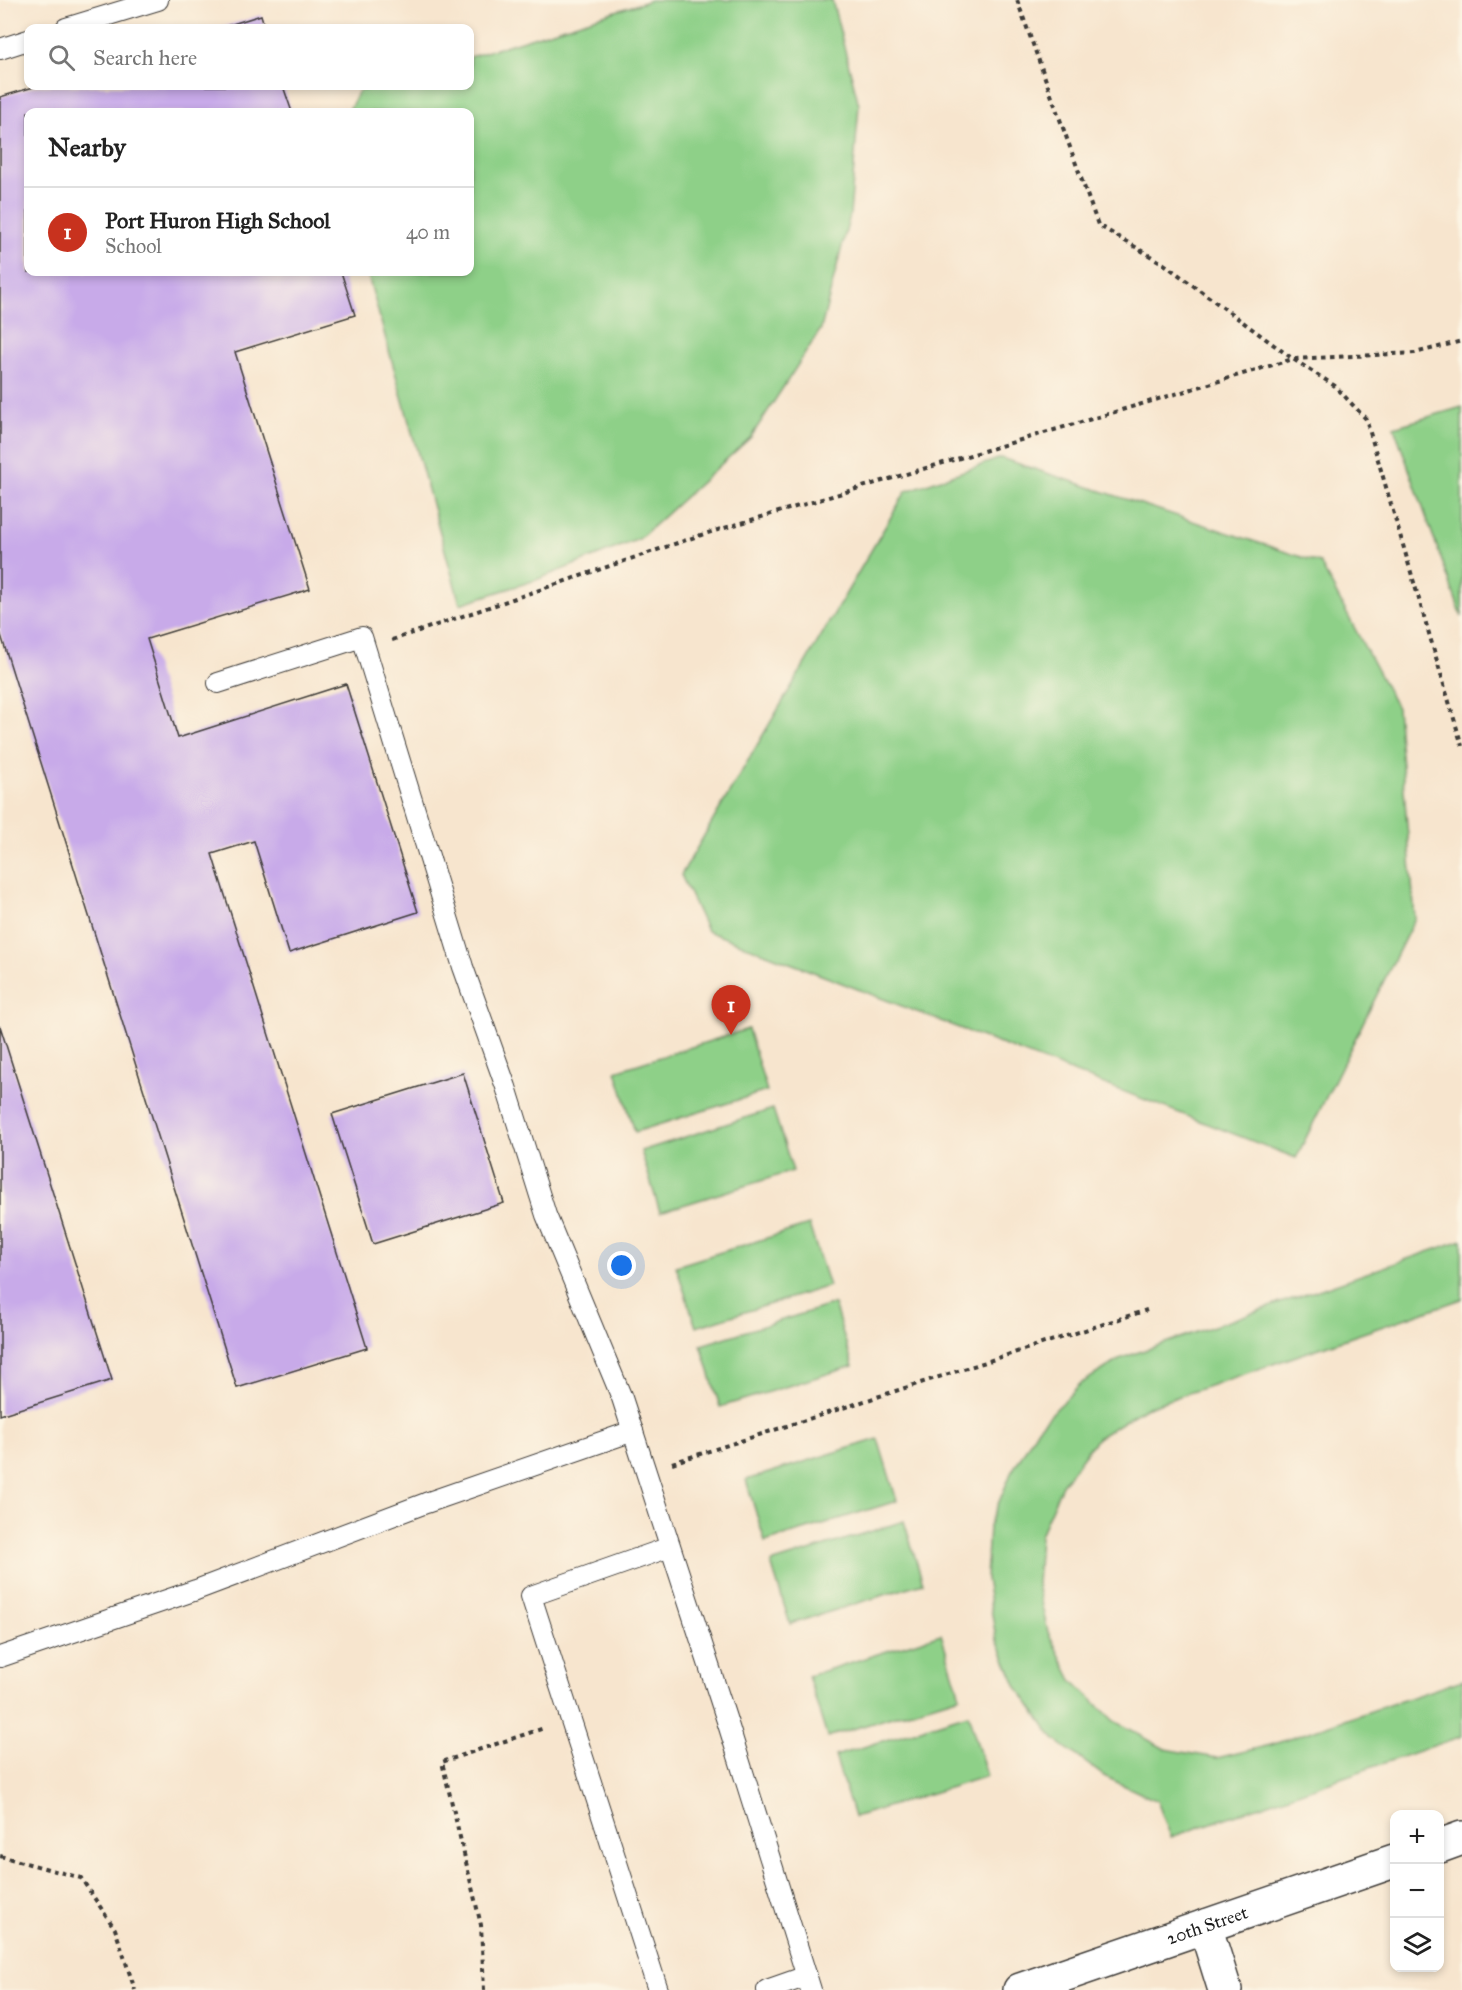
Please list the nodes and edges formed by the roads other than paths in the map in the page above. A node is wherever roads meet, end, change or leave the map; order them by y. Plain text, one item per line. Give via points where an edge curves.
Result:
1 (157, 0) edge
2 (79, 24) edge
3 (24, 41) edge
4 (0, 49) edge
5 (218, 683) dead end
6 (633, 1431) junction
7 (670, 1546) junction
8 (0, 1657) edge
9 (1462, 1838) edge
10 (1444, 1845) edge
11 (1390, 1863) edge
12 (1205, 1926) junction
13 (809, 1983) edge
14 (658, 1990) edge
15 (767, 1990) edge
16 (1020, 1990) edge
17 (1225, 1990) edge

1 - 2 lane
3 - 4 lane
5 - 6 lane via 362,637 463,967 506,1086 546,1215
6 - 7 lane
6 - 8 lane
7 - 13 lane
7 - 14 lane via 531,1596
9 - 10 street
11 - 12 street, 20th Street
12 - 16 street, 20th Street
12 - 17 street
13 - 15 lane

